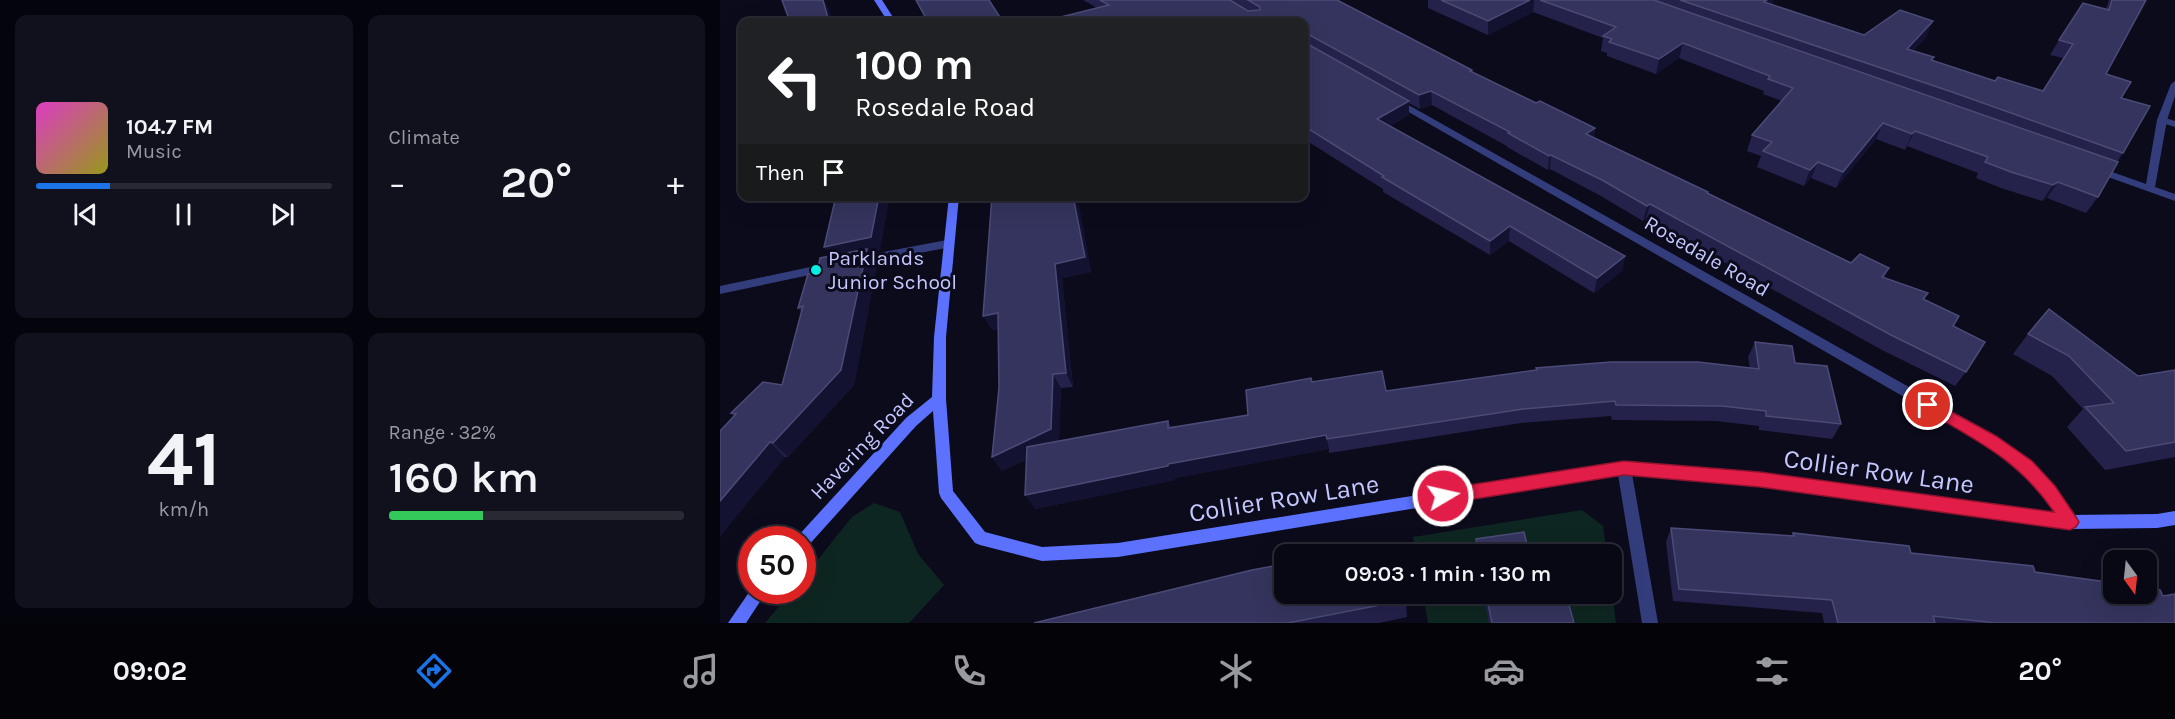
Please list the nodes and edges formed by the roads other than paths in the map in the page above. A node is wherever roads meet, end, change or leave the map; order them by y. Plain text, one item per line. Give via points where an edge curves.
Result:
1 (878, 0) edge
2 (889, 18) edge
3 (2175, 84) edge
4 (1387, 96) edge
5 (2162, 120) junction
6 (2175, 124) edge
7 (2085, 165) edge
8 (2150, 189) junction
9 (2175, 198) edge
10 (953, 201) edge
11 (948, 244) junction
12 (720, 290) edge
13 (939, 399) junction
14 (1624, 468) junction
15 (2175, 518) edge
16 (2070, 522) junction
17 (816, 527) edge
18 (750, 604) edge
19 (736, 623) edge
20 (1650, 623) edge

1 - 2 main road
3 - 5 street
4 - 16 street, Rosedale Road via 1991,441 2026,465
5 - 6 street
5 - 8 street
7 - 8 street
8 - 9 street
10 - 11 main road, Havering Road
11 - 12 street
11 - 13 main road, Havering Road via 939,337
13 - 14 main road, Collier Row Lane via 946,493 980,538 1042,554 1118,550
13 - 17 main road, Havering Road via 911,422
14 - 16 main road, Collier Row Lane via 1760,479
14 - 20 street
15 - 16 main road, Collier Row Lane
18 - 19 main road

